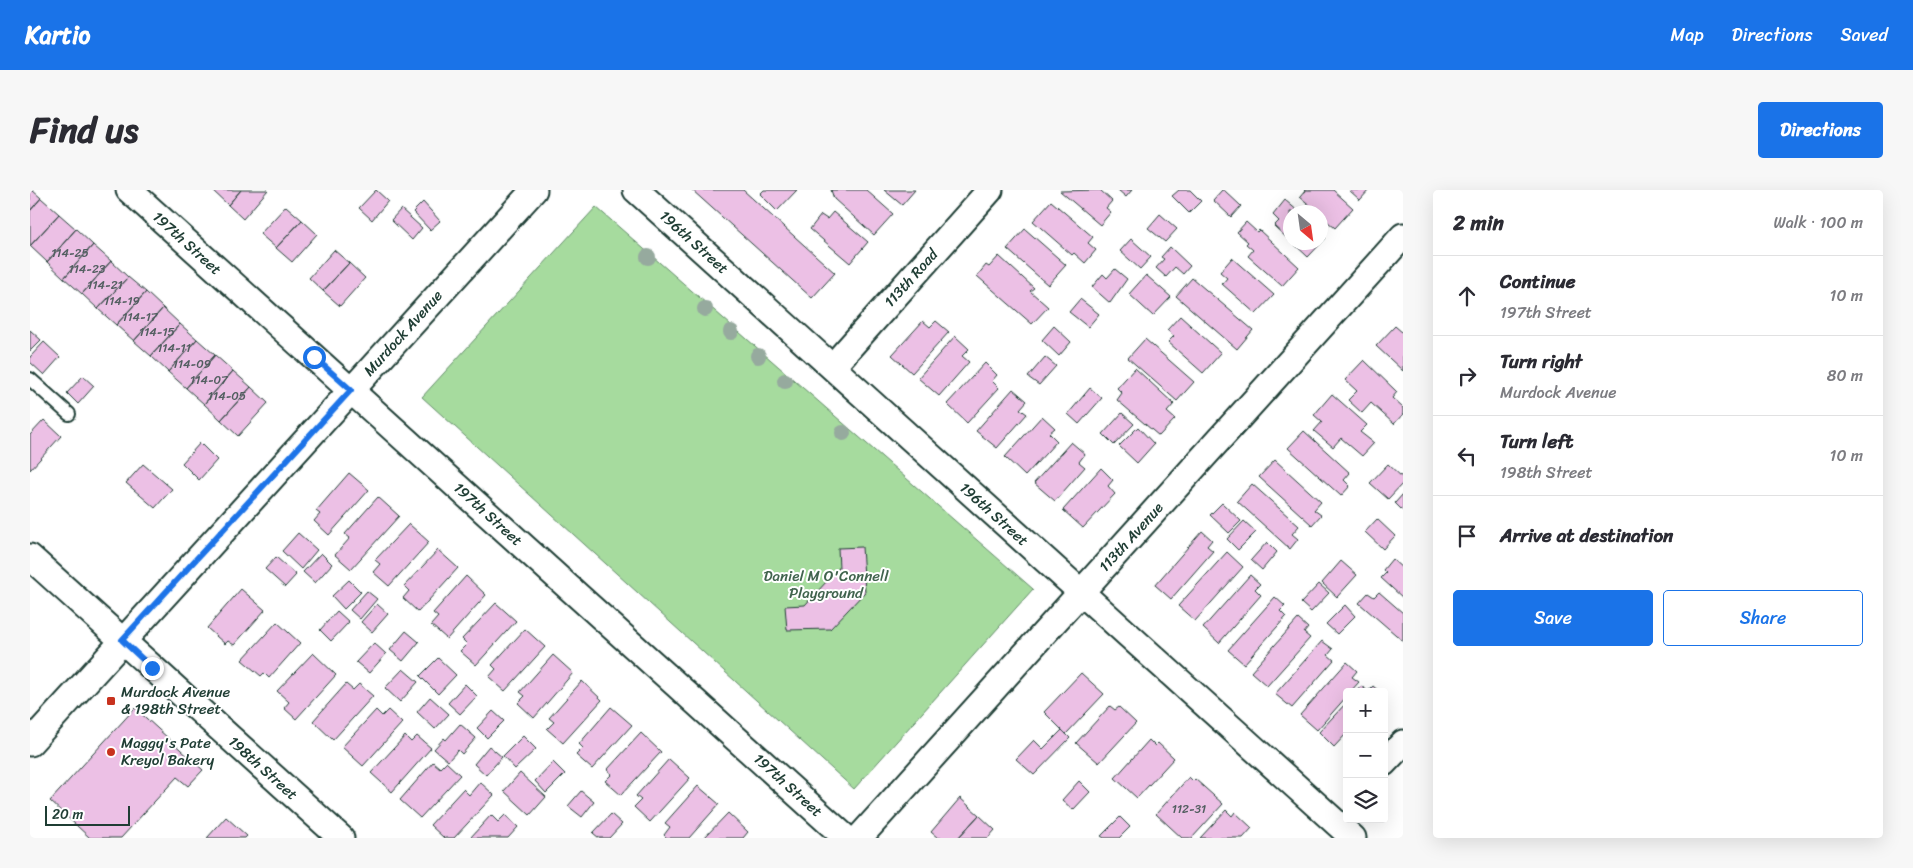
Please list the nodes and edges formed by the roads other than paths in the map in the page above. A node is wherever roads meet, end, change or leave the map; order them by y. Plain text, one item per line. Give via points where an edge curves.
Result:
1 (129, 190) edge
2 (534, 190) edge
3 (636, 190) edge
4 (990, 190) edge
5 (1403, 236) edge
6 (832, 367) junction
7 (30, 379) edge
8 (351, 390) junction
9 (69, 414) dead end
10 (30, 557) edge
11 (1080, 593) junction
12 (122, 640) junction
13 (30, 743) edge
14 (1403, 743) edge
15 (1388, 759) edge
16 (1340, 813) edge
17 (340, 838) edge
18 (846, 838) edge
19 (859, 838) edge
20 (1353, 838) edge

1 - 8 street, 197th Street
2 - 8 street, Murdock Avenue
3 - 6 street, 196th Street
4 - 6 street, 113th Road
5 - 11 street, 113th Avenue
6 - 11 street, 196th Street
7 - 9 lane
8 - 12 street, Murdock Avenue
8 - 18 street, 197th Street
10 - 12 street, 198th Street
11 - 16 street, 196th Street
11 - 19 street, 113th Avenue
12 - 13 street, Murdock Avenue
12 - 17 street, 198th Street
14 - 15 street
16 - 20 street, 196th Street

